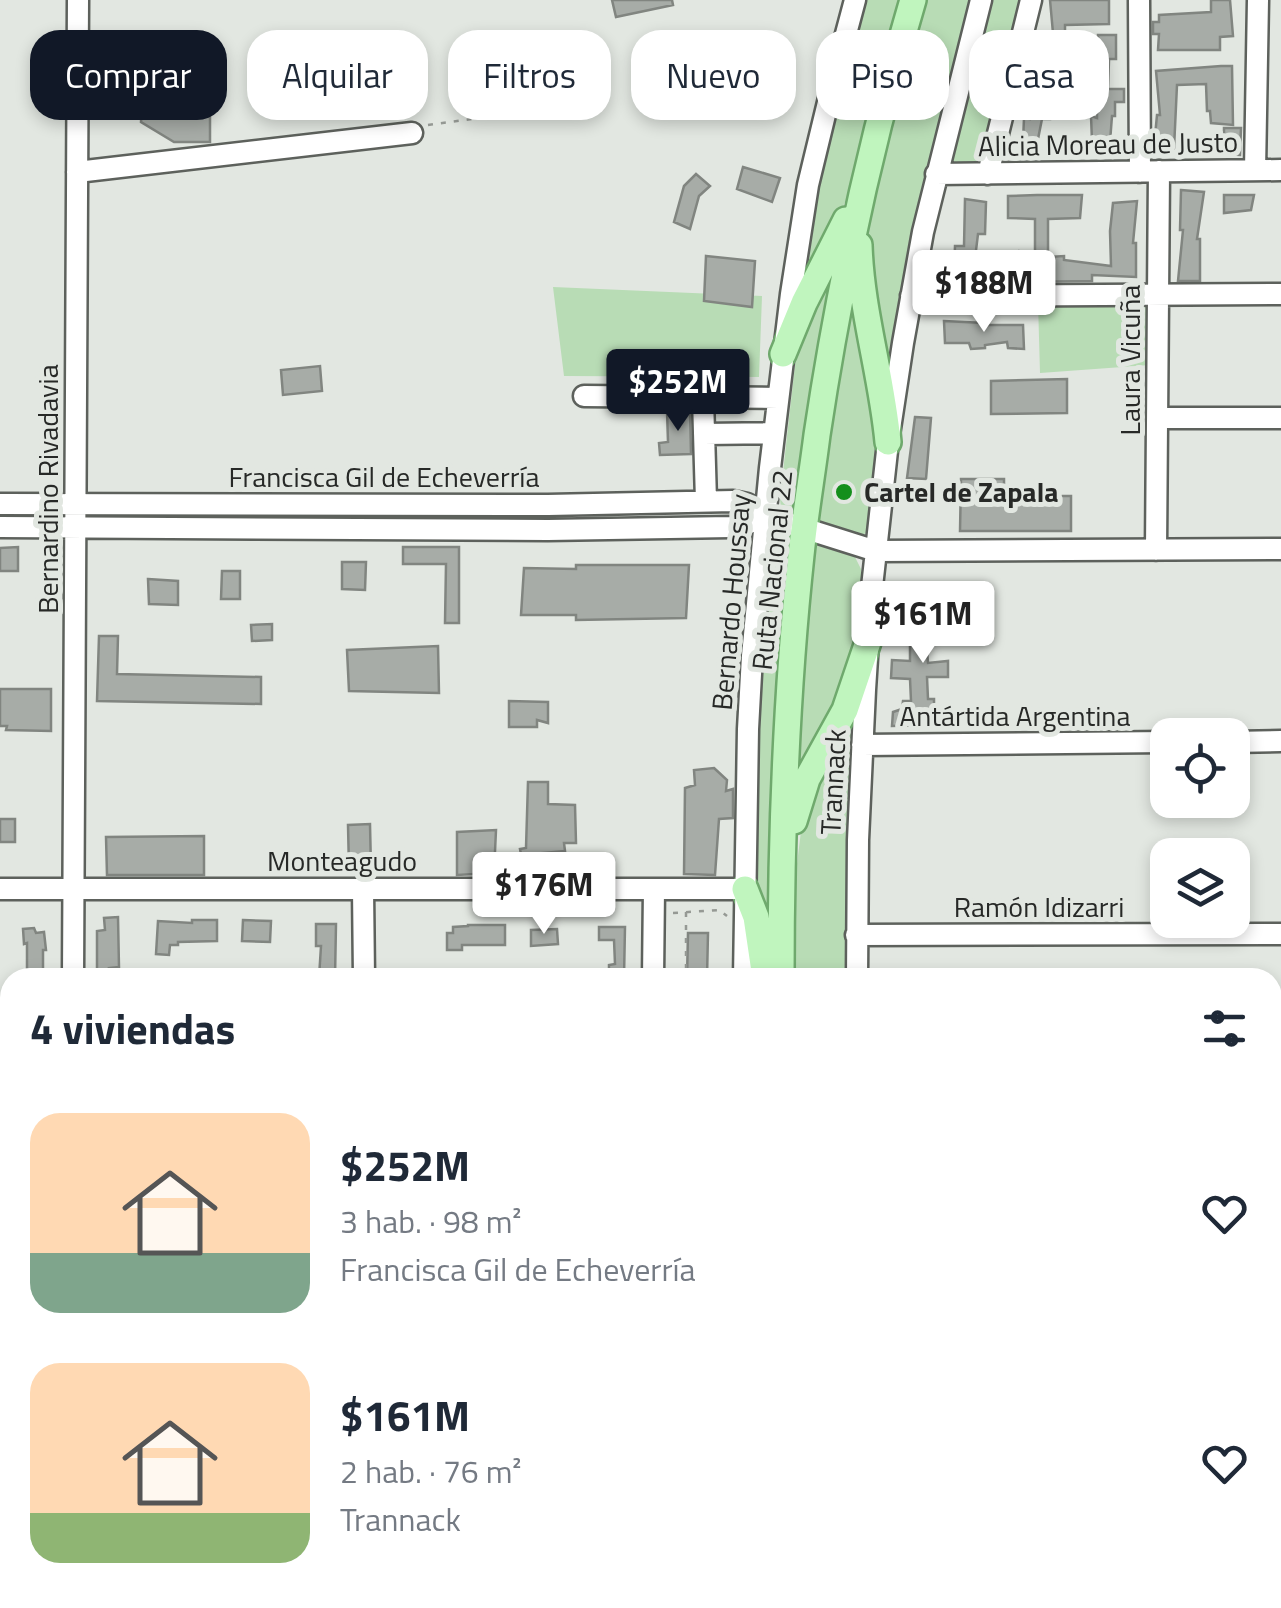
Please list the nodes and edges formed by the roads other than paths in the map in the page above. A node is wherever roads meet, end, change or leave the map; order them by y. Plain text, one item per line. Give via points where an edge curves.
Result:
1 (78, 0) edge
2 (855, 0) edge
3 (981, 0) edge
4 (1031, 0) edge
5 (1139, 0) edge
6 (1258, 0) edge
7 (912, 7) edge
8 (412, 133) dead end
9 (872, 149) junction
10 (1255, 170) junction
11 (1281, 170) edge
12 (1149, 171) junction
13 (77, 172) junction
14 (936, 174) junction
15 (988, 174) junction
16 (858, 207) junction
17 (1281, 294) edge
18 (1158, 295) junction
19 (911, 296) junction
20 (783, 354) junction
21 (584, 396) dead end
22 (703, 398) junction
23 (778, 398) junction
24 (1157, 418) junction
25 (1281, 418) edge
26 (774, 433) junction
27 (704, 434) junction
28 (888, 442) junction
29 (706, 501) junction
30 (0, 504) edge
31 (75, 504) junction
32 (548, 504) junction
33 (764, 516) junction
34 (0, 527) edge
35 (75, 527) junction
36 (804, 529) junction
37 (548, 530) junction
38 (1281, 549) edge
39 (1156, 550) junction
40 (876, 552) junction
41 (868, 642) junction
42 (1150, 742) edge
43 (1250, 742) edge
44 (1281, 742) edge
45 (862, 745) junction
46 (0, 889) edge
47 (74, 889) junction
48 (363, 889) junction
49 (654, 889) junction
50 (745, 889) junction
51 (783, 905) junction
52 (1281, 934) edge
53 (856, 935) junction
54 (73, 968) edge
55 (364, 968) edge
56 (654, 968) edge
57 (744, 968) edge
58 (764, 968) edge
59 (782, 968) edge
60 (857, 968) edge

1 - 13 street, Bernardino Rivadavia
2 - 20 street, Bernardo Houssay via 808,185
3 - 14 street, Trannack
4 - 15 street
5 - 12 street, Laura Vicuña
6 - 10 street
7 - 9 main road, Ruta Nacional 22
8 - 13 street
9 - 16 main road, Ruta Nacional 22
9 - 20 main road via 848,217
10 - 11 street, Alicia Moreau de Justo
10 - 12 street, Alicia Moreau de Justo
12 - 15 street, Alicia Moreau de Justo
12 - 18 street, Laura Vicuña
13 - 31 street, Bernardino Rivadavia
14 - 15 street, Alicia Moreau de Justo
14 - 19 street, Trannack
16 - 28 main road via 862,285
16 - 36 main road, Ruta Nacional 22
17 - 18 street
18 - 19 street
18 - 24 street, Laura Vicuña
19 - 28 street, Trannack
20 - 23 street, Bernardo Houssay
21 - 22 street
22 - 23 street
22 - 27 street
23 - 26 street, Bernardo Houssay
24 - 25 street
24 - 39 street, Laura Vicuña
26 - 27 street
26 - 33 street, Bernardo Houssay
27 - 29 street
28 - 40 street, Trannack
29 - 32 street, Francisca Gil de Echeverría
29 - 33 street, Francisca Gil de Echeverría via 740,502
30 - 31 street, Francisca Gil de Echeverría
31 - 32 street, Francisca Gil de Echeverría
31 - 35 street, Bernardino Rivadavia
32 - 37 street
33 - 36 street, Francisca Gil de Echeverría
33 - 37 street, Francisca Gil de Echeverría via 731,528
33 - 50 street, Bernardo Houssay via 748,728
34 - 35 street, Francisca Gil de Echeverría
35 - 37 street, Francisca Gil de Echeverría
35 - 47 street, Bernardino Rivadavia
36 - 40 street, Francisca Gil de Echeverría
36 - 51 main road, Ruta Nacional 22
38 - 39 street, Francisca Gil de Echeverría
39 - 40 street, Francisca Gil de Echeverría
40 - 41 street, Trannack
41 - 45 street, Trannack
41 - 51 main road via 845,710 800,798
42 - 45 street, Antártida Argentina
43 - 44 street
45 - 53 street, Trannack
46 - 47 street, Monteagudo
47 - 48 street, Monteagudo
47 - 54 street, Bernardino Rivadavia
48 - 49 street, Monteagudo
48 - 55 street
49 - 50 street, Monteagudo
49 - 56 street
50 - 57 street, Bernardo Houssay
50 - 58 main road
51 - 59 main road, Ruta Nacional 22
52 - 53 street, Ramón Idizarri
53 - 60 street, Trannack

